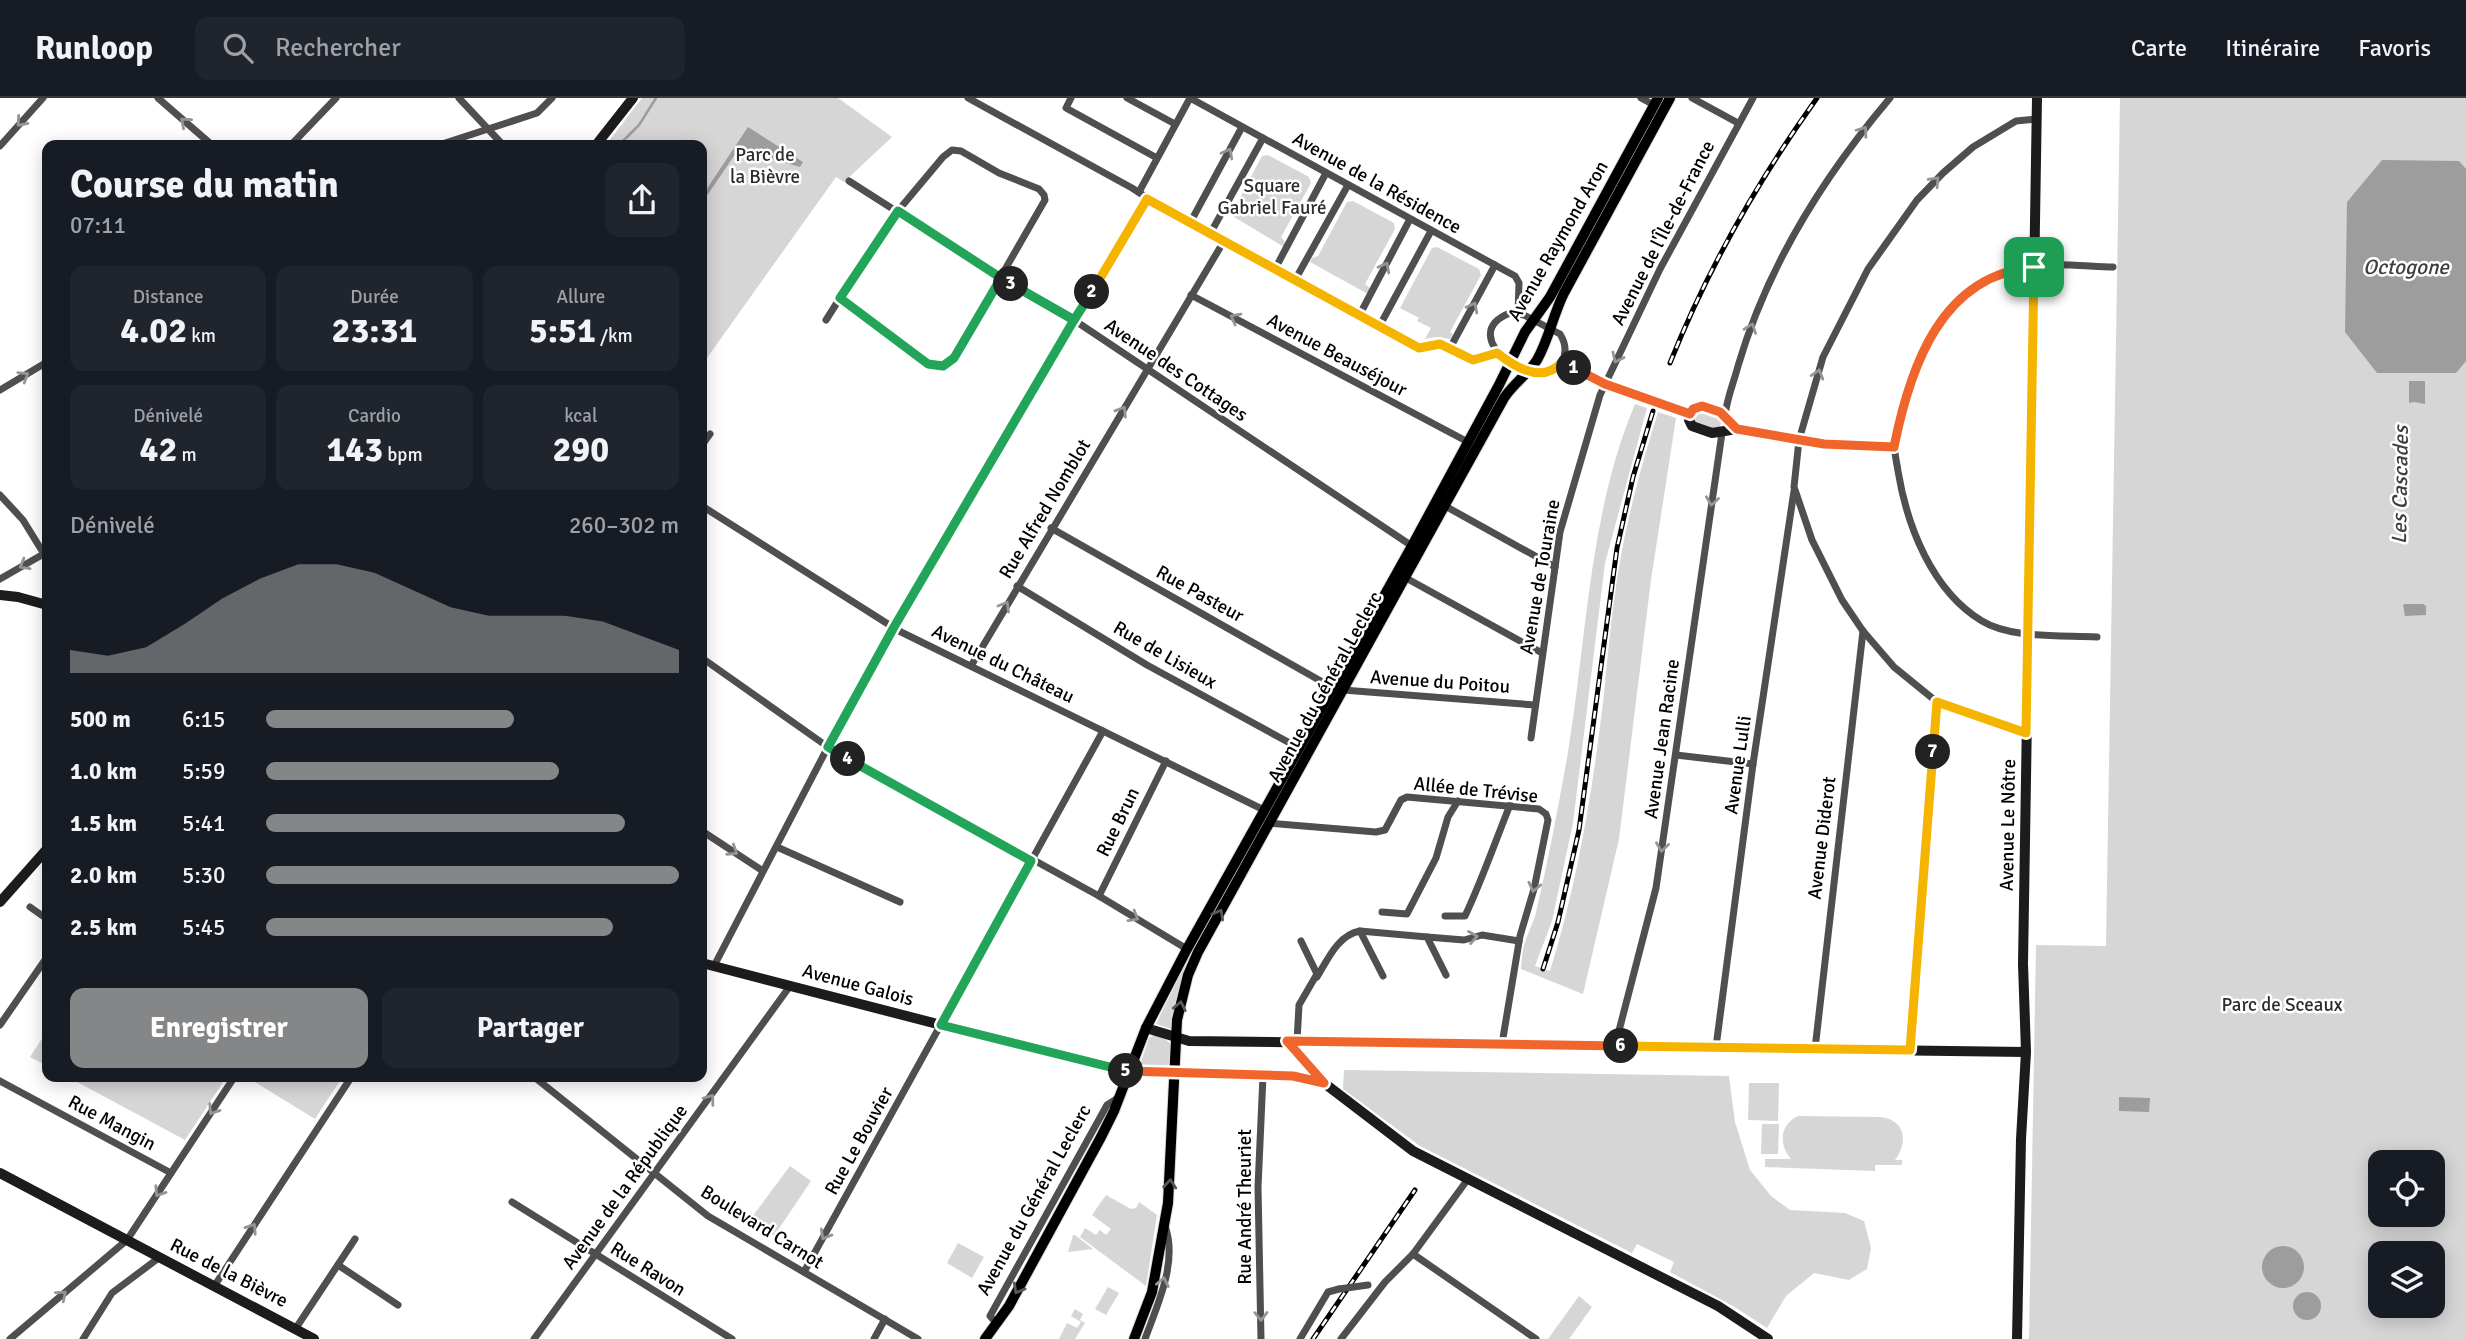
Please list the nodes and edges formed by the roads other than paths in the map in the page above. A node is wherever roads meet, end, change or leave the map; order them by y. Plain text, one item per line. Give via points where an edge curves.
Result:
1 (43, 98) edge
2 (158, 98) edge
3 (336, 98) edge
4 (459, 98) edge
5 (552, 98) edge
6 (633, 98) edge
7 (968, 98) edge
8 (1071, 98) edge
9 (1127, 98) edge
10 (1190, 98) edge
11 (1642, 98) edge
12 (1670, 98) edge
13 (1692, 98) edge
14 (1753, 98) edge
15 (1890, 98) edge
16 (2037, 98) edge
17 (1656, 102) edge
18 (2037, 119) junction
19 (1738, 123) junction
20 (1175, 124) junction
21 (1242, 127) junction
22 (487, 129) junction
23 (1263, 138) junction
24 (206, 140) edge
25 (296, 140) edge
26 (454, 140) edge
27 (498, 140) edge
28 (600, 140) edge
29 (0, 146) edge
30 (1157, 158) junction
31 (1326, 173) junction
32 (849, 181) dead end
33 (1348, 185) junction
34 (1139, 192) junction
35 (1147, 199) junction
36 (898, 211) junction
37 (1410, 219) junction
38 (1190, 223) junction
39 (1431, 231) junction
40 (1210, 234) junction
41 (1224, 242) junction
42 (1495, 265) junction
43 (2034, 267) junction
44 (2113, 267) dead end
45 (1275, 269) junction
46 (1001, 278) junction
47 (1295, 280) junction
48 (1191, 295) junction
49 (840, 298) junction
50 (1518, 313) junction
51 (1359, 316) junction
52 (826, 320) dead end
53 (1074, 320) junction
54 (1534, 320) junction
55 (1379, 327) junction
56 (1550, 333) junction
57 (1450, 348) junction
58 (1497, 353) junction
59 (1510, 361) junction
60 (1562, 362) junction
61 (42, 365) edge
62 (1147, 369) junction
63 (1528, 370) junction
64 (1605, 384) junction
65 (0, 390) edge
66 (1690, 414) junction
67 (1725, 417) junction
68 (1737, 429) junction
69 (1722, 433) junction
70 (709, 434) dead end
71 (707, 437) edge
72 (1799, 439) junction
73 (1468, 442) junction
74 (1894, 447) junction
75 (1794, 487) junction
76 (0, 495) edge
77 (1445, 506) junction
78 (707, 509) edge
79 (1429, 513) joint
80 (1051, 528) junction
81 (1412, 545) junction
82 (42, 547) edge
83 (42, 555) edge
84 (1555, 567) junction
85 (1406, 578) junction
86 (0, 579) edge
87 (1017, 586) junction
88 (0, 595) edge
89 (42, 604) edge
90 (894, 627) junction
91 (1863, 631) junction
92 (2033, 633) junction
93 (2097, 637) dead end
94 (1542, 653) junction
95 (707, 662) edge
96 (971, 666) junction
97 (1338, 689) junction
98 (1937, 702) junction
99 (1535, 705) junction
100 (1103, 731) junction
101 (2026, 733) junction
102 (1531, 737) dead end
103 (828, 747) junction
104 (1299, 748) junction
105 (1676, 755) junction
106 (1166, 761) junction
107 (1754, 765) junction
108 (1458, 801) junction
109 (1510, 805) junction
110 (1264, 810) junction
111 (1268, 823) junction
112 (707, 834) edge
113 (777, 846) junction
114 (42, 855) edge
115 (1031, 861) junction
116 (763, 871) junction
117 (1099, 897) junction
118 (0, 902) edge
119 (900, 902) dead end
120 (30, 907) dead end
121 (1382, 912) dead end
122 (42, 915) edge
123 (1445, 916) dead end
124 (1360, 931) junction
125 (1427, 937) junction
126 (1301, 941) dead end
127 (1519, 941) junction
128 (1187, 949) junction
129 (42, 964) edge
130 (707, 964) edge
131 (714, 966) junction
132 (1446, 975) dead end
133 (1383, 976) dead end
134 (1317, 977) junction
135 (790, 986) junction
136 (0, 1025) edge
137 (941, 1025) junction
138 (1146, 1028) junction
139 (1176, 1038) junction
140 (1292, 1041) junction
141 (1502, 1044) junction
142 (1615, 1046) junction
143 (1716, 1047) junction
144 (1815, 1049) junction
145 (1910, 1050) junction
146 (2023, 1052) junction
147 (1128, 1072) junction
148 (1175, 1073) junction
149 (1263, 1076) junction
150 (0, 1081) edge
151 (231, 1082) edge
152 (348, 1082) edge
153 (540, 1082) edge
154 (1324, 1083) junction
155 (0, 1173) edge
156 (171, 1173) junction
157 (655, 1174) junction
158 (1468, 1179) junction
159 (512, 1202) dead end
160 (1164, 1224) junction
161 (355, 1239) dead end
162 (127, 1240) junction
163 (1413, 1254) junction
164 (595, 1255) junction
165 (160, 1257) junction
166 (338, 1265) junction
167 (804, 1272) junction
168 (1385, 1282) junction
169 (215, 1285) junction
170 (398, 1305) dead end
171 (885, 1320) junction
172 (296, 1328) junction
173 (10, 1339) edge
174 (83, 1339) edge
175 (314, 1339) edge
176 (534, 1339) edge
177 (732, 1339) edge
178 (874, 1339) edge
179 (918, 1339) edge
180 (985, 1339) edge
181 (1135, 1339) edge
182 (1144, 1339) edge
183 (1261, 1339) edge
184 (1300, 1339) edge
185 (1341, 1339) edge
186 (1536, 1339) edge
187 (1768, 1339) edge
188 (2017, 1339) edge

1 -> 29 street
24 -> 2 street
3 - 25 street
4 - 22 street
5 - 22 street via 541,111
6 - 28 main road
7 - 34 street
8 - 30 street via 1066,108
9 - 20 street
10 - 20 street
10 - 21 street, Avenue de la Résidence
11 - 17 street
12 - 56 main road, Avenue Raymond Aron via 1557,306
13 - 19 street
14 - 19 street, Avenue de l'Île-de-France
67 -> 15 street via 1754,318 1799,226 1832,173
16 - 18 main road, Avenue Le Nôtre
17 - 54 main road, Avenue Raymond Aron
18 - 43 main road, Avenue Le Nôtre
72 -> 18 street, Avenue Lulli via 1823,357 1868,269 1894,232 1934,182 1973,147 2016,121
19 -> 64 street, Avenue de l'Île-de-France
20 - 30 street
21 - 23 street, Avenue de la Résidence
38 -> 21 street
22 - 26 street
22 - 27 street
23 - 31 street, Avenue de la Résidence
23 - 40 street
30 - 34 street
31 - 33 street, Avenue de la Résidence
31 - 45 street
32 - 36 street, Avenue des Cottages
33 - 37 street, Avenue de la Résidence
33 - 47 street
34 - 35 street
35 - 38 street
35 - 53 street
36 - 46 street, Avenue des Cottages
36 - 46 street via 952,150 1040,190 1044,204
36 - 49 street
37 - 39 street, Avenue de la Résidence
51 -> 37 street
38 - 40 street
39 - 42 street, Avenue de la Résidence
39 - 55 street
40 - 41 street
41 - 45 street
41 - 48 street, Rue Alfred Nomblot
42 - 50 street, Avenue de la Résidence via 1518,279
57 -> 42 street
43 - 44 street
43 - 74 street via 2010,269 1989,278 1947,312 1913,373
43 - 92 main road, Avenue Le Nôtre
45 - 47 street
46 - 49 street via 954,358 943,366 928,364
46 - 53 street, Avenue des Cottages
47 - 51 street
48 - 62 street, Rue Alfred Nomblot
73 -> 48 street, Avenue Beauséjour
49 - 52 street
50 - 54 street
50 - 58 street via 1502,316 1493,325 1490,340
51 - 55 street
53 - 62 street, Avenue des Cottages
53 - 90 street
54 - 56 street
54 - 59 main road, Avenue Raymond Aron
55 - 57 street via 1419,348 1440,344
56 - 60 street via 1560,334 1563,340
56 - 63 main road, Avenue du Général Leclerc
57 - 58 street via 1473,360
58 - 59 street
59 - 63 street
59 - 73 main road, Avenue Raymond Aron
60 - 63 street via 1549,373
60 - 64 main road
65 -> 61 street
80 -> 62 street, Rue Alfred Nomblot
62 - 81 street, Avenue des Cottages
63 - 77 main road, Avenue du Général Leclerc via 1504,398
64 - 66 main road
64 - 84 street, Avenue de Touraine via 1565,513
66 - 67 main road via 1702,406
66 - 69 main road via 1696,429
67 - 68 main road
67 - 69 main road
68 - 69 main road
68 - 72 main road
69 -> 105 street, Avenue Jean Racine
70 - 71 street
72 - 74 main road
72 - 75 street, Avenue Lulli
73 - 79 main road, Avenue Raymond Aron
74 - 92 street via 1915,533 1942,582 1982,621 2005,631
75 - 91 street via 1812,540
75 - 107 street, Avenue Lulli
76 - 82 street
77 - 84 street
77 - 85 main road, Avenue du Général Leclerc
78 - 90 street, Avenue du Château
79 - 81 main road, Avenue du Général Leclerc
80 - 87 street, Rue Alfred Nomblot
80 - 97 street, Rue Pasteur
81 - 97 main road, Avenue du Général Leclerc
83 -> 86 street
84 - 94 street, Avenue de Touraine
85 - 94 street
85 - 97 main road, Avenue du Général Leclerc
96 -> 87 street, Rue Alfred Nomblot
87 - 104 street, Rue de Lisieux via 1147,665
88 - 89 main road
90 - 96 street, Avenue du Château
90 - 103 street
91 - 98 street via 1894,667
91 - 144 street, Avenue Diderot
92 - 93 street
92 - 101 main road, Avenue Le Nôtre
94 - 99 street, Avenue de Touraine
95 - 103 street
96 - 100 street, Avenue du Château
97 - 99 street, Avenue du Poitou
97 - 104 main road, Avenue du Général Leclerc
97 - 111 main road, Avenue du Général Leclerc
98 - 101 street
98 - 145 street
99 - 102 street, Avenue de Touraine
100 - 106 street, Avenue du Château
100 - 115 street, Rue Le Bouvier
101 - 146 main road, Avenue Le Nôtre
103 - 113 street
103 - 115 street
104 - 110 main road, Avenue du Général Leclerc
105 - 107 street
105 -> 142 street, Avenue Jean Racine via 1654,903
106 - 110 street, Avenue du Château
106 - 117 street, Rue Brun
107 - 143 street, Avenue Lulli
108 - 109 street, Allée de Trévise
108 - 111 street, Allée de Trévise via 1407,797 1385,830 1376,832
108 - 121 street via 1407,915
109 - 123 street via 1465,916
109 -> 127 street, Allée de Trévise via 1539,809 1548,820
110 - 128 main road, Avenue du Général Leclerc
139 -> 111 main road, Avenue du Général Leclerc via 1181,1001 1198,952
112 -> 116 street
113 - 116 street
113 - 119 street
114 - 118 main road
115 - 117 street
115 - 137 street, Rue Le Bouvier
116 - 131 street
117 -> 128 street
120 - 122 street
124 - 125 street
124 - 133 street
124 - 134 street via 1343,938
125 -> 127 street via 1464,940 1482,935
125 - 132 street
126 - 134 street
127 - 141 street, Allée de Trévise
128 - 138 main road, Avenue du Général Leclerc
129 - 136 street
130 - 131 main road, Avenue Galois
131 - 135 main road, Avenue Galois
134 - 140 street via 1299,1005
135 - 137 main road, Avenue Galois
157 -> 135 street, Avenue de la République
137 - 147 main road, Avenue Galois
137 -> 167 street, Rue Le Bouvier
138 - 139 main road
138 - 147 main road, Avenue du Général Leclerc
139 - 140 main road
139 - 148 main road, Avenue du Général Leclerc
140 - 141 main road
140 - 154 main road
141 - 142 main road
142 - 143 main road
143 - 144 main road
144 - 145 main road
145 - 146 main road
146 - 188 main road, Avenue Le Nôtre
147 - 148 main road, Avenue Galois
147 -> 180 main road, Avenue du Général Leclerc via 1101,1137
148 - 149 main road, Avenue Galois
160 -> 148 main road, Avenue du Général Leclerc
149 - 154 main road, Avenue Galois
149 -> 183 street, Rue André Theuriet via 1258,1187
150 - 156 street, Rue Mangin
151 -> 156 street
169 -> 152 street
153 - 157 street, Boulevard Carnot
154 - 158 main road via 1413,1151
155 - 162 main road, Rue de la Bièvre
156 -> 162 street
157 - 164 street, Avenue de la République
157 - 167 street, Boulevard Carnot via 708,1216
158 - 163 street
158 - 187 main road via 1718,1306
159 - 164 street, Rue Ravon
160 - 181 main road, Avenue du Général Leclerc via 1152,1292
182 -> 160 street via 1166,1268 1170,1243
161 - 166 street
162 - 165 main road, Rue de la Bièvre
173 -> 162 street
163 - 168 street
163 - 186 street
164 - 176 street, Avenue de la République
164 - 177 street, Rue Ravon
165 - 169 main road, Rue de la Bièvre
165 - 174 street via 112,1293
166 - 170 street
166 - 172 street
167 - 171 street, Boulevard Carnot
168 - 184 street, bridge via 1328,1292
168 - 185 street
169 - 172 main road, Rue de la Bièvre
171 - 178 street
171 - 179 street, Boulevard Carnot
172 - 175 main road, Rue de la Bièvre

